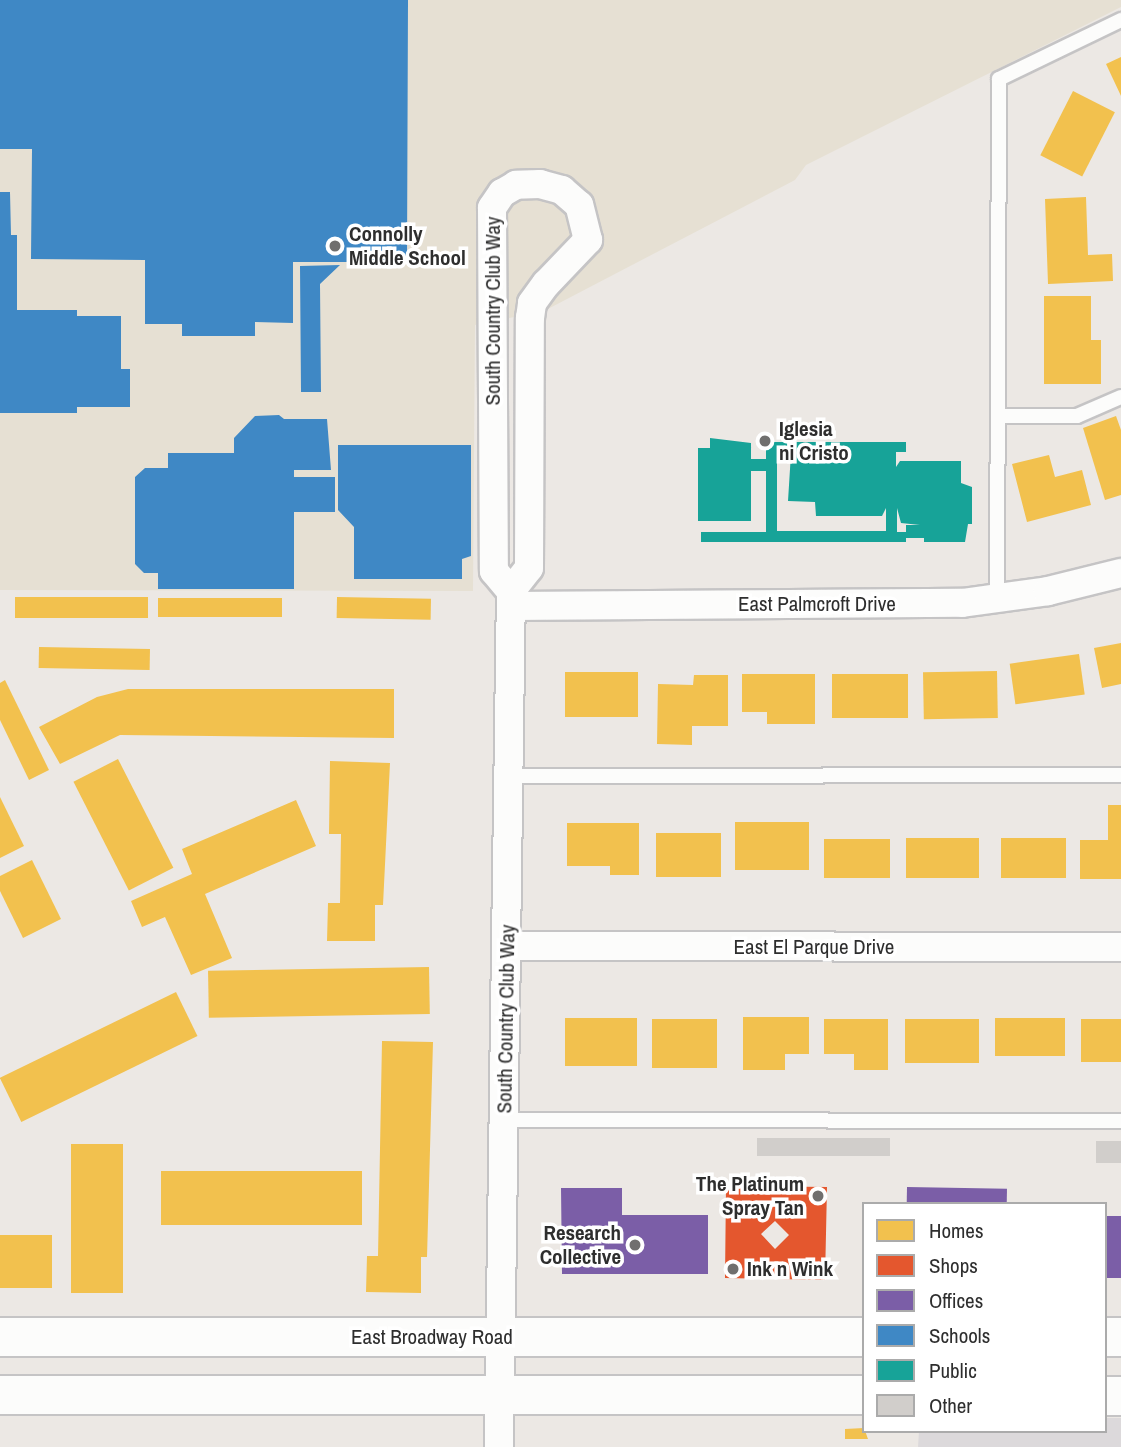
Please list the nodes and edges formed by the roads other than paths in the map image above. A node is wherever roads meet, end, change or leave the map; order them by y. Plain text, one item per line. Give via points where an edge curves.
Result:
1 (1121, 20) edge
2 (1121, 397) edge
3 (1000, 416) junction
4 (1121, 573) edge
5 (511, 598) junction
6 (997, 599) junction
7 (1121, 775) edge
8 (509, 776) junction
9 (507, 946) junction
10 (1121, 947) edge
11 (504, 1119) junction
12 (1121, 1121) edge
13 (0, 1337) edge
14 (500, 1337) junction
15 (862, 1337) edge
16 (0, 1395) edge
17 (499, 1395) junction
18 (862, 1395) edge
19 (499, 1447) edge

1 - 3 lane via 999,79
2 - 3 lane via 1077,416
3 - 6 lane
4 - 6 street, East Palmcroft Drive
5 - 5 street, South Country Club Way via 529,568 532,303 588,240 579,205 562,190 540,184 516,185 502,193 492,208 494,571
5 - 6 street, East Palmcroft Drive via 839,605
5 - 8 street, South Country Club Way
7 - 8 lane
8 - 9 street, South Country Club Way
9 - 10 street, East El Parque Drive
9 - 11 street, South Country Club Way
11 - 12 lane
11 - 14 street, South Country Club Way
13 - 14 main road, East Broadway Road
14 - 15 main road, East Broadway Road
14 - 17 street, South Country Club Way
16 - 17 main road
17 - 18 main road
17 - 19 street, South Country Club Way

